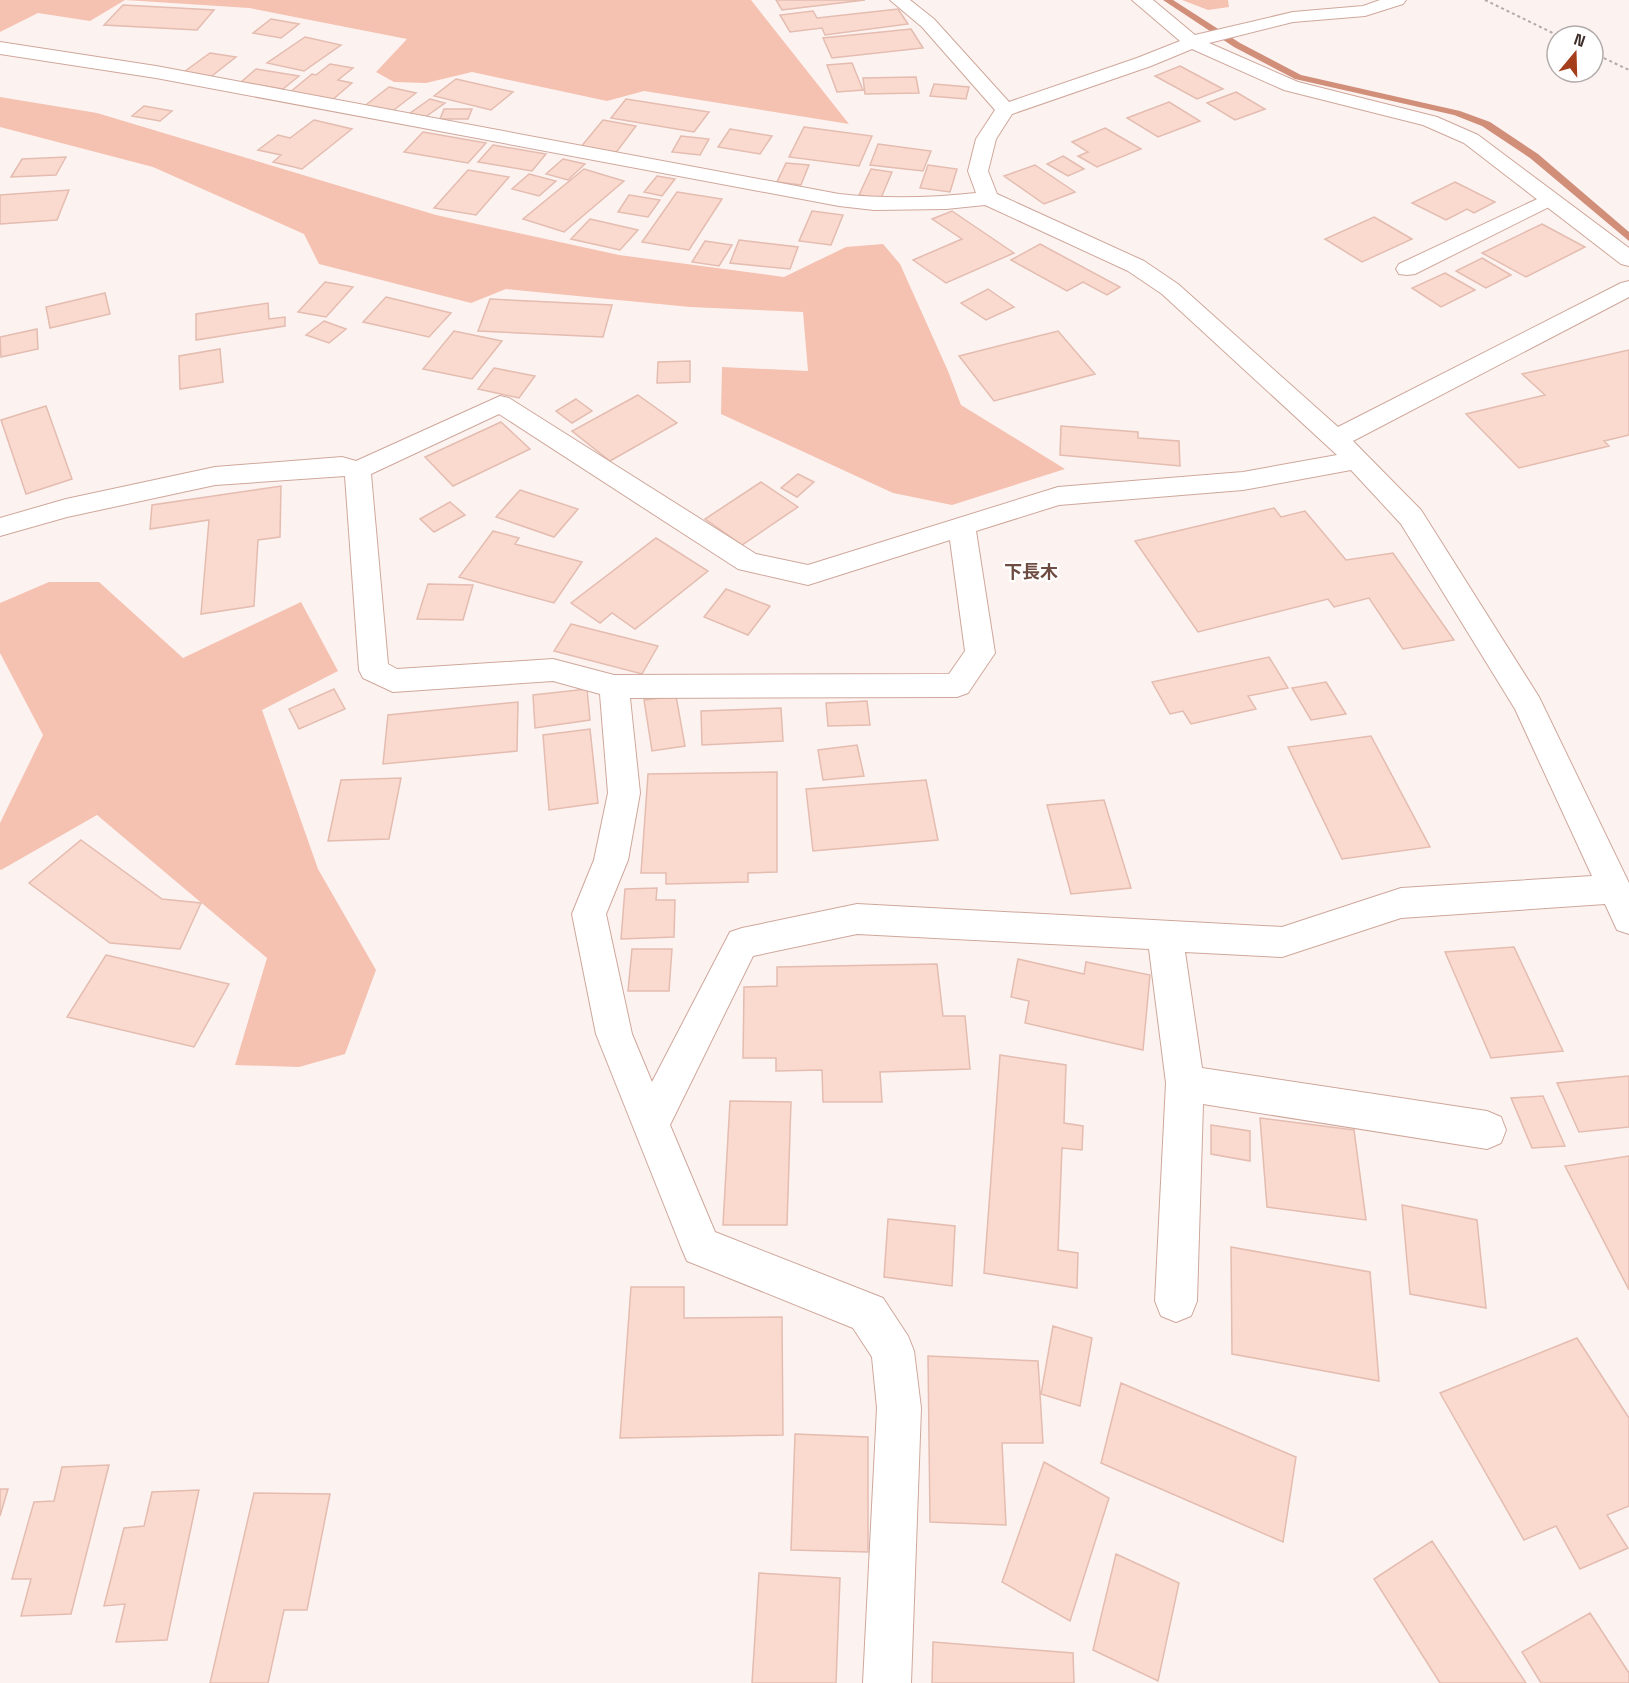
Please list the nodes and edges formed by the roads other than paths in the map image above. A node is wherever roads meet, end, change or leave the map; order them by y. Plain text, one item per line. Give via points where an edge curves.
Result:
1 (899, 0) edge
2 (1141, 0) edge
3 (1397, 0) edge
4 (1202, 39) junction
5 (0, 48) edge
6 (1005, 110) junction
7 (988, 198) junction
8 (1550, 199) junction
9 (1629, 259) edge
10 (1407, 269) dead end
11 (1629, 288) edge
12 (1336, 439) junction
13 (1357, 460) junction
14 (358, 470) junction
15 (962, 526) junction
16 (0, 527) edge
17 (614, 687) junction
18 (1613, 889) junction
19 (1629, 919) edge
20 (1165, 935) junction
21 (1185, 1083) junction
22 (651, 1124) junction
23 (1487, 1130) dead end
24 (1176, 1301) dead end
25 (887, 1683) edge

1 - 6 street via 928,23
2 - 4 street
3 - 4 street via 1365,11 1293,17
4 - 6 street
4 - 8 street via 1291,86 1430,121 1471,139
5 - 7 street via 168,74 839,200 874,204
6 - 7 street via 986,140 978,171
7 - 12 street via 1136,266 1170,289
8 - 9 street
8 - 10 lane
11 - 12 street
12 - 13 street
13 - 15 street via 1243,481 1058,496
13 - 18 street via 1411,517 1528,705
14 - 15 street via 500,404 748,562 808,575
14 - 16 street via 342,465 215,476 66,508
14 - 17 street via 374,670 393,681 553,670
15 - 17 street via 980,653 957,685
17 - 22 street via 624,793 611,860 589,914 614,1034
18 - 19 street
18 - 20 street via 1401,903 1282,942
20 - 21 street
20 - 22 street via 857,919 742,943
21 - 23 street
21 - 24 street
22 - 25 street via 701,1247 868,1313 893,1351 899,1408

